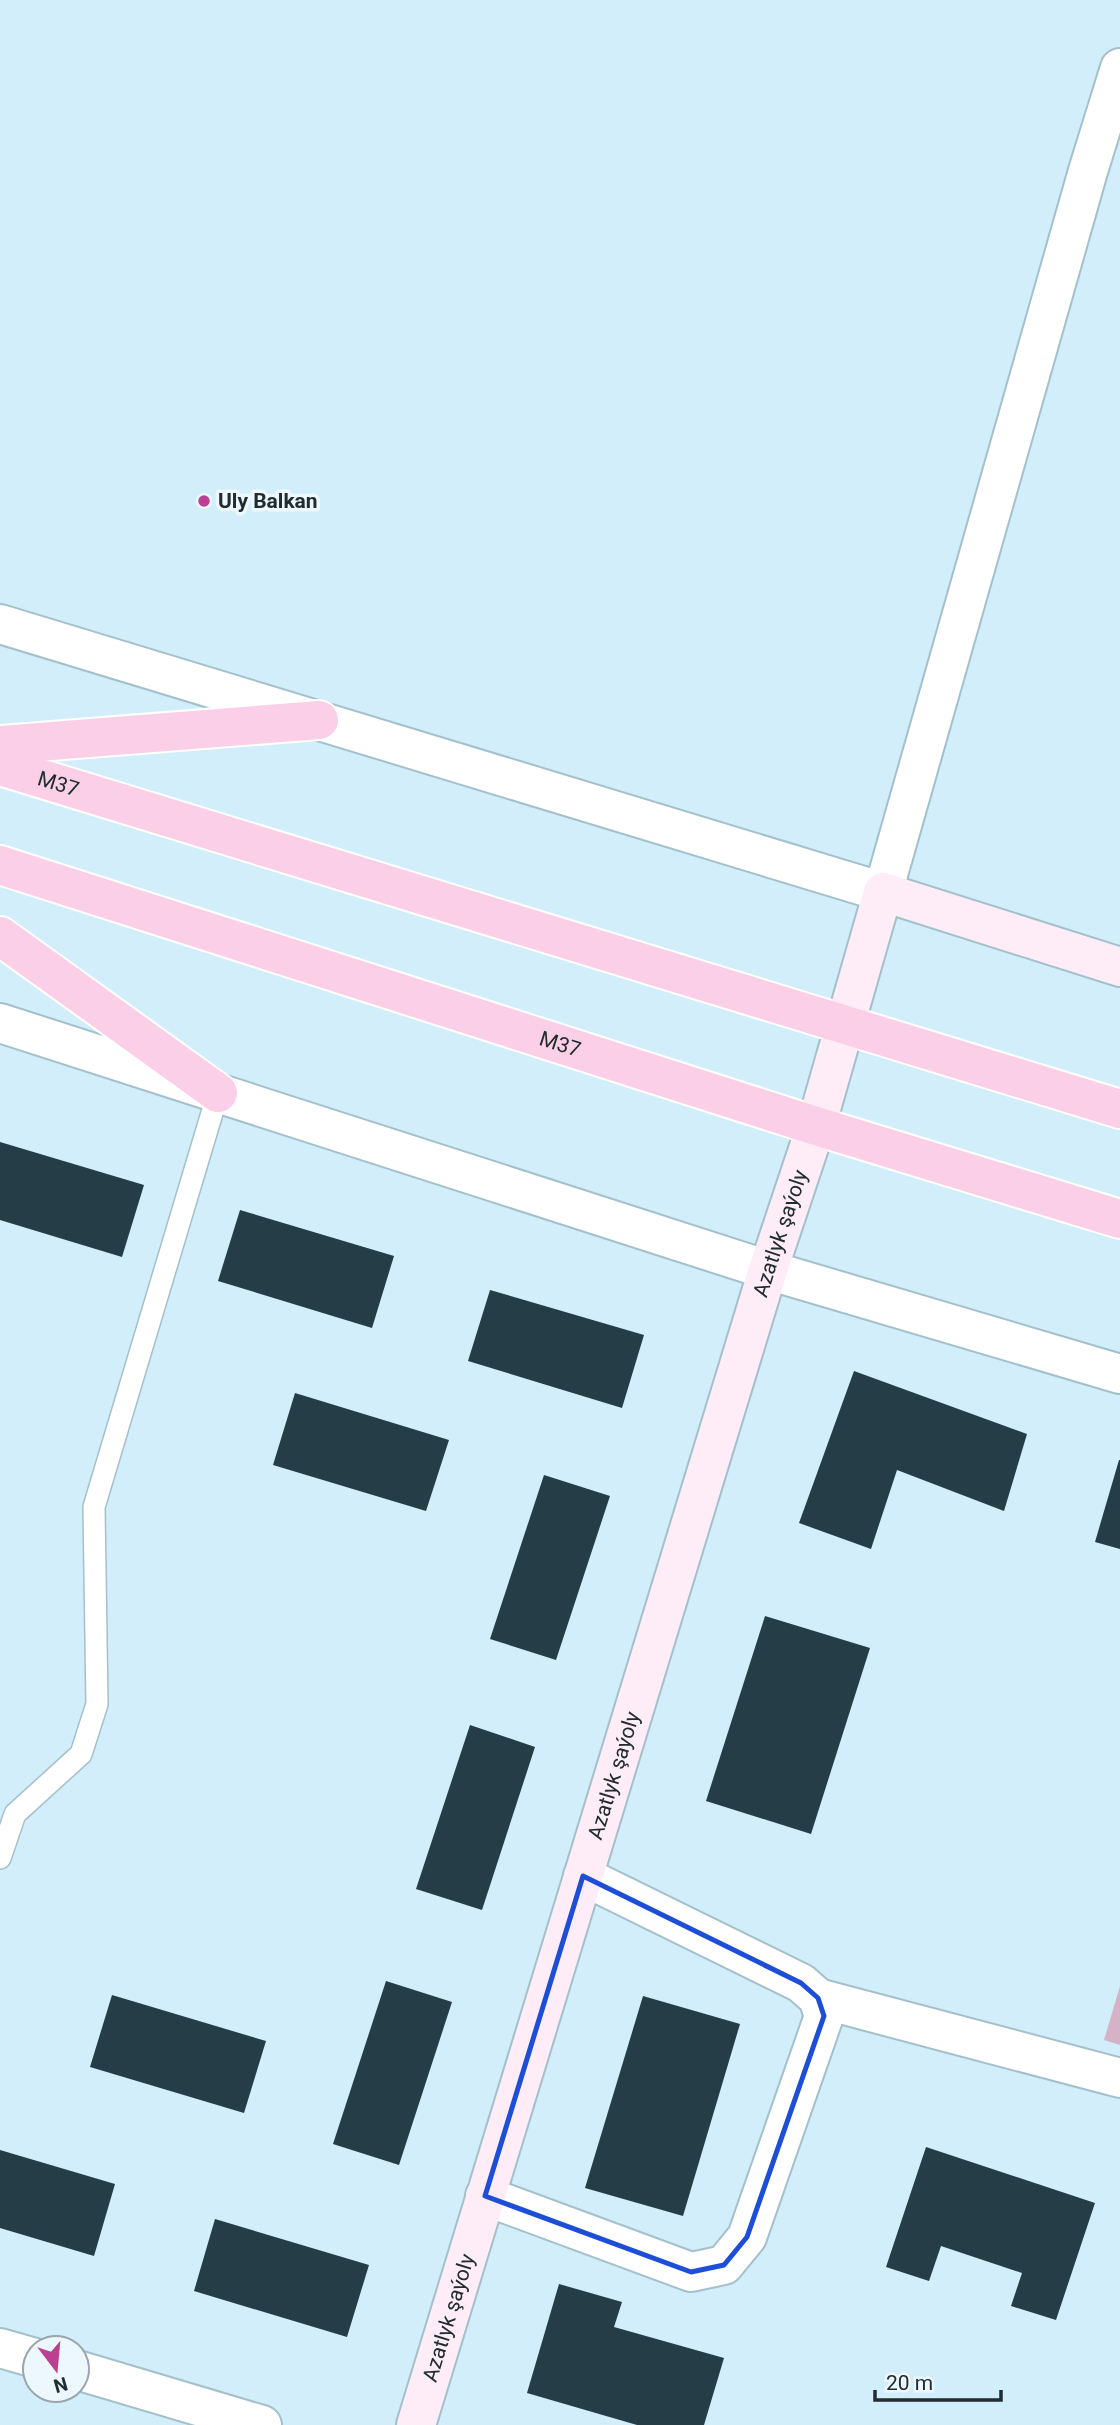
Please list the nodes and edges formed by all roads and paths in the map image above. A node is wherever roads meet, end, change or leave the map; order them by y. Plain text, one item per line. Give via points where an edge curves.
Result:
1 (1120, 68) edge
2 (0, 624) edge
3 (319, 720) junction
4 (0, 745) edge
5 (0, 766) edge
6 (0, 865) edge
7 (883, 892) junction
8 (0, 936) edge
9 (1120, 967) edge
10 (0, 1023) edge
11 (845, 1024) junction
12 (218, 1093) junction
13 (1120, 1109) edge
14 (816, 1126) junction
15 (1120, 1219) edge
16 (768, 1270) junction
17 (1120, 1374) edge
18 (0, 1858) edge
19 (583, 1876) junction
20 (818, 1998) junction
21 (1120, 2078) edge
22 (485, 2196) junction
23 (0, 2348) edge
24 (21, 2354) edge
25 (91, 2375) edge
26 (262, 2425) edge
27 (416, 2425) edge

1 - 7 street
2 - 3 street
3 - 4 highway
3 - 7 street
5 - 11 highway, M37 / M37
6 - 14 highway, M37 / M37
7 - 9 main road
7 - 11 main road, Azatlyk şaýoly
8 - 12 highway
10 - 12 street
11 - 13 highway, M37 / M37
11 - 14 main road, Azatlyk şaýoly
12 - 16 street
12 - 18 lane via 94,1507 97,1704 81,1754 15,1814
14 - 15 highway, M37 / M37
14 - 16 main road, Azatlyk şaýoly
16 - 17 street
16 - 19 main road, Azatlyk şaýoly
19 - 20 street via 801,1983
19 - 22 main road, Azatlyk şaýoly
20 - 21 street
20 - 22 street via 824,2016 752,2224 724,2265 691,2272
22 - 27 main road, Azatlyk şaýoly
23 - 24 street
25 - 26 street

